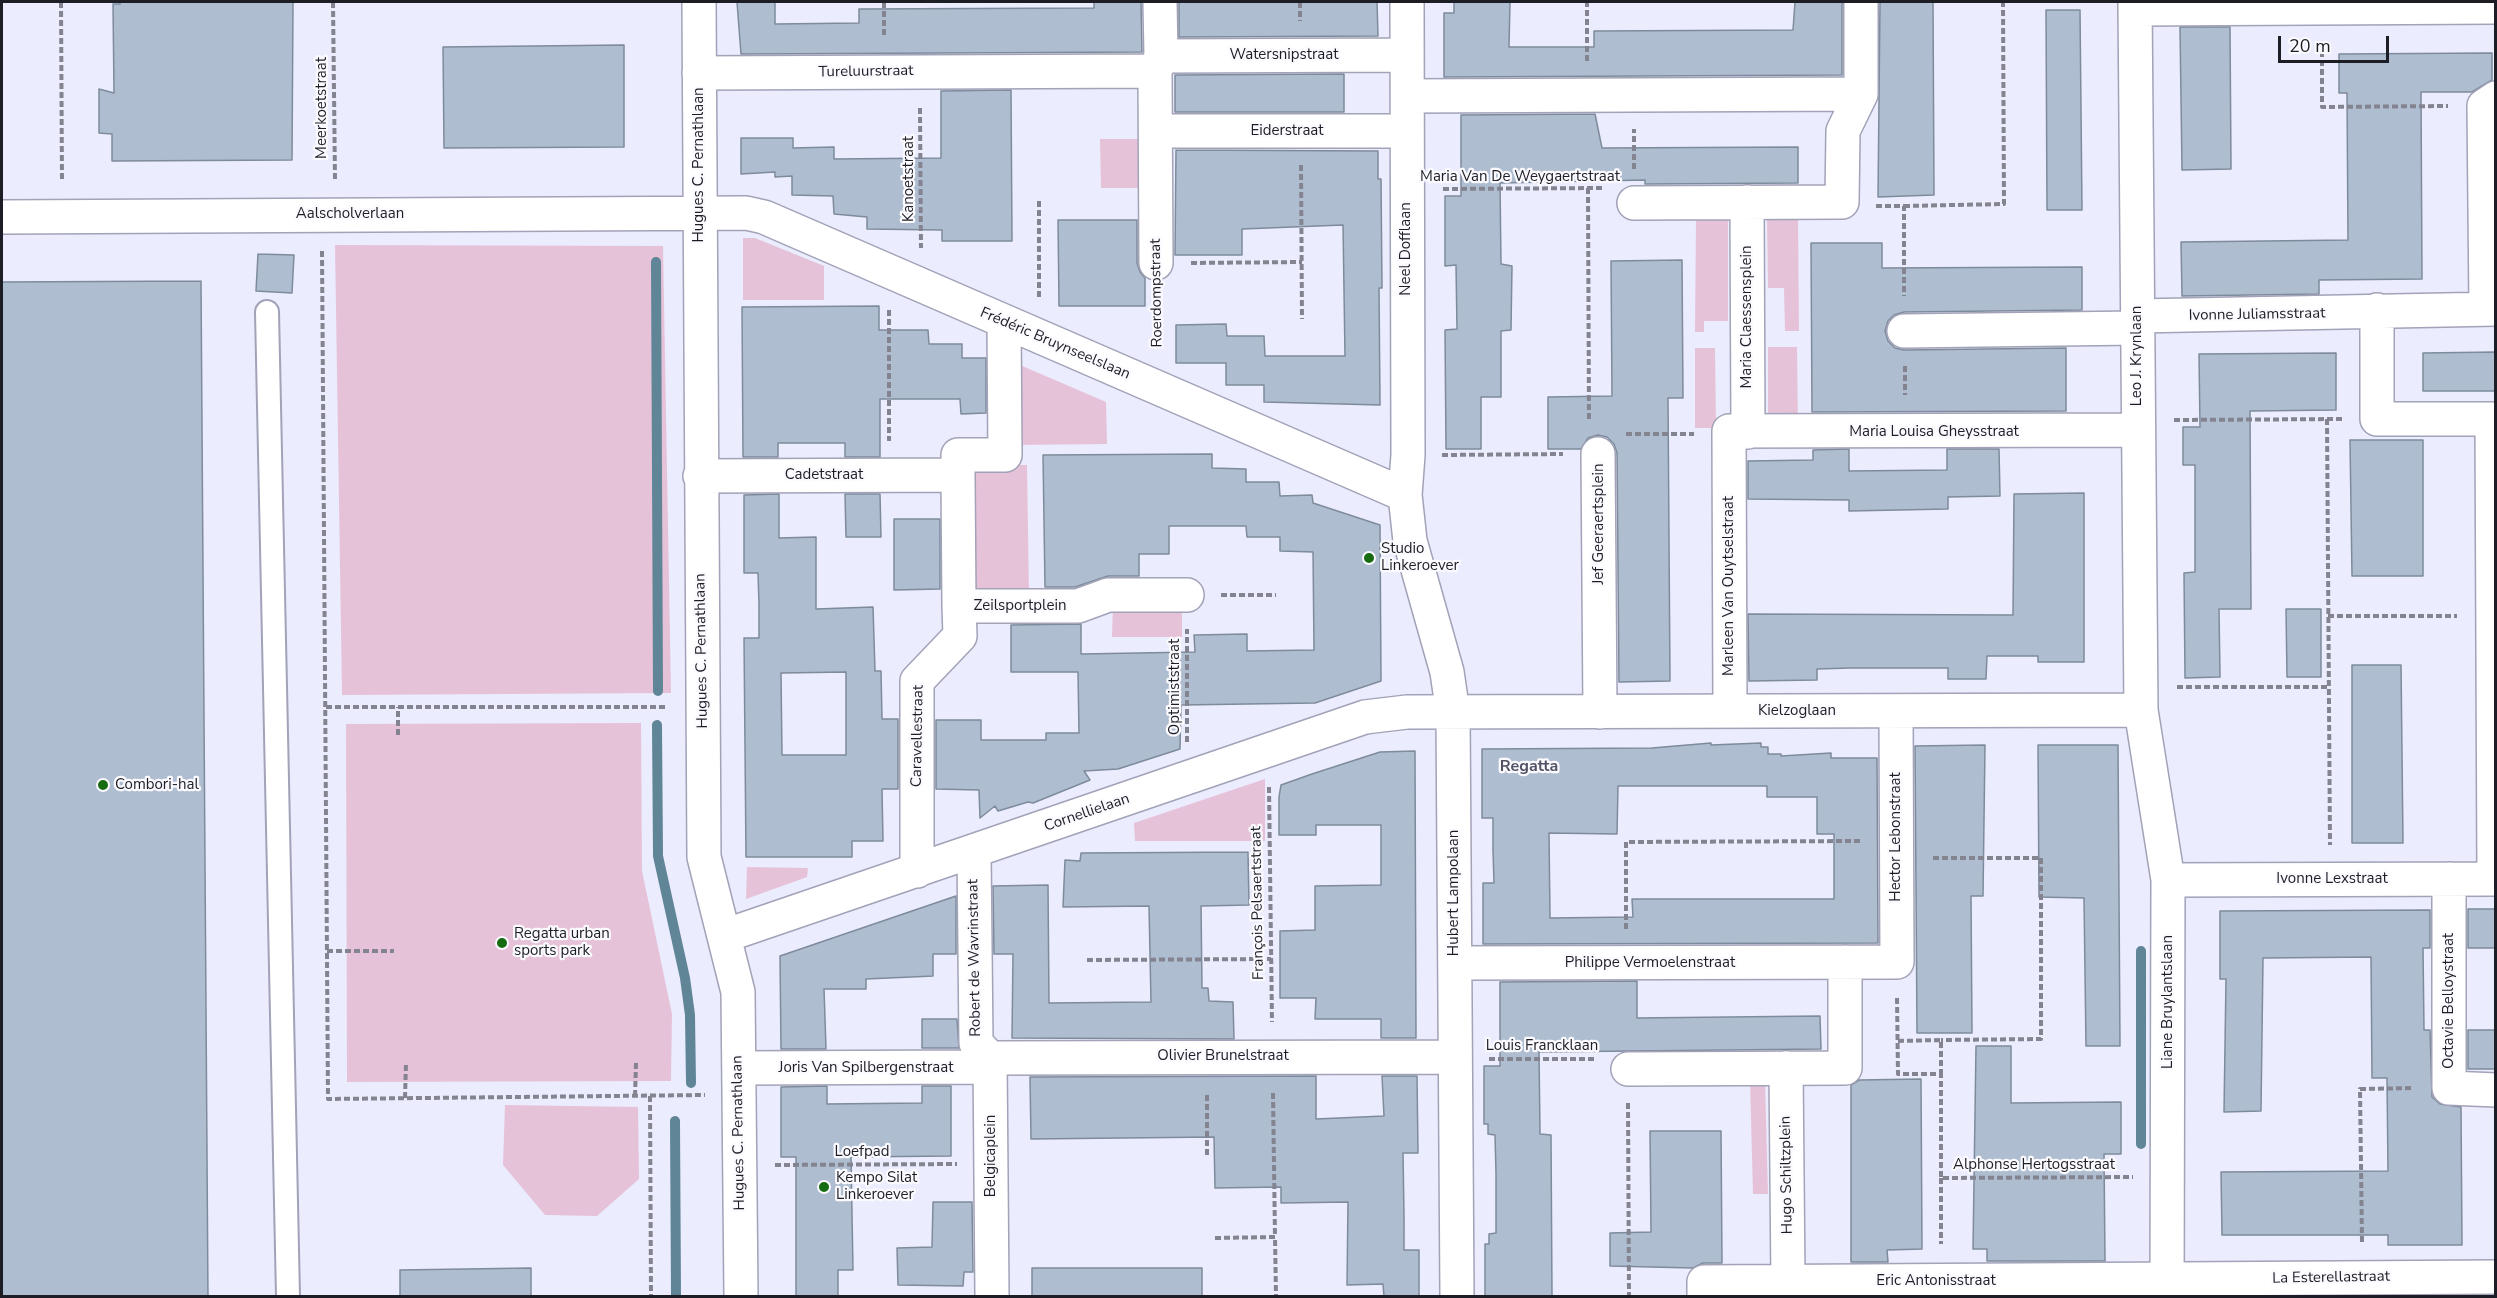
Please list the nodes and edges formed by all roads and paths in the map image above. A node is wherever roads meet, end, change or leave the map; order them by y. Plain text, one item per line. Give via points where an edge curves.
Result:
1 (61, 2) edge
2 (333, 2) edge
3 (699, 2) edge
4 (1160, 2) edge
5 (1407, 2) edge
6 (1587, 2) edge
7 (1861, 2) edge
8 (2003, 2) edge
9 (2135, 5) edge
10 (2496, 7) edge
11 (2321, 8) junction
12 (1407, 55) junction
13 (1158, 64) junction
14 (920, 72) junction
15 (1033, 72) joint
16 (699, 73) junction
17 (1634, 93) junction
18 (1587, 94) junction
19 (1861, 94) junction
20 (1408, 96) junction
21 (2490, 102) edge
22 (1162, 131) junction
23 (1301, 131) junction
24 (1407, 131) junction
25 (1588, 188) junction
26 (1406, 189) junction
27 (1634, 195) junction
28 (1039, 199) dead end
29 (1747, 202) junction
30 (1904, 206) dead end
31 (328, 214) junction
32 (699, 214) junction
33 (2, 217) edge
34 (62, 217) junction
35 (1302, 262) junction
36 (1156, 263) junction
37 (889, 272) junction
38 (921, 287) junction
39 (2491, 309) edge
40 (2377, 310) junction
41 (267, 312) dead end
42 (1302, 319) dead end
43 (1004, 322) junction
44 (2137, 322) junction
45 (1904, 330) dead end
46 (1038, 336) junction
47 (1158, 388) junction
48 (1588, 399) dead end
49 (2377, 419) junction
50 (2494, 419) edge
51 (2327, 420) junction
52 (2138, 425) junction
53 (1694, 434) dead end
54 (1735, 441) junction
55 (1598, 454) junction
56 (1408, 455) junction
57 (889, 475) junction
58 (953, 475) junction
59 (700, 476) junction
60 (1405, 495) junction
61 (1187, 595) junction
62 (1276, 595) dead end
63 (2494, 610) edge
64 (959, 612) junction
65 (2328, 616) junction
66 (2329, 687) junction
67 (2141, 698) junction
68 (326, 707) junction
69 (398, 707) junction
70 (702, 708) junction
71 (1730, 711) junction
72 (1896, 711) junction
73 (1600, 712) junction
74 (1453, 713) junction
75 (398, 735) dead end
76 (1269, 750) junction
77 (1187, 778) junction
78 (1896, 849) junction
79 (974, 852) junction
80 (917, 871) junction
81 (2330, 879) junction
82 (2449, 879) junction
83 (2495, 879) edge
84 (2168, 880) junction
85 (724, 936) junction
86 (327, 951) junction
87 (394, 951) dead end
88 (1271, 959) junction
89 (1087, 960) dead end
90 (1626, 962) junction
91 (1845, 962) junction
92 (1897, 962) junction
93 (1455, 963) junction
94 (1941, 1040) junction
95 (1898, 1041) junction
96 (1207, 1056) junction
97 (1272, 1056) junction
98 (1455, 1057) junction
99 (990, 1058) junction
100 (636, 1063) dead end
101 (406, 1064) dead end
102 (1616, 1064) joint
103 (1786, 1068) junction
104 (1941, 1074) junction
105 (739, 1081) junction
106 (2449, 1088) junction
107 (2490, 1089) edge
108 (650, 1095) junction
109 (636, 1096) junction
110 (405, 1098) junction
111 (1628, 1132) dead end
112 (1207, 1155) dead end
113 (961, 1164) dead end
114 (740, 1165) junction
115 (2167, 1176) junction
116 (1941, 1178) junction
117 (1215, 1238) dead end
118 (1275, 1238) junction
119 (2496, 1277) edge
120 (2362, 1278) junction
121 (1941, 1281) junction
122 (1788, 1282) junction
123 (2450, 1287) edge
124 (2167, 1288) edge
125 (1704, 1289) edge
126 (288, 1296) edge
127 (651, 1296) edge
128 (741, 1296) edge
129 (992, 1296) edge
130 (1276, 1296) edge
131 (1457, 1296) edge
132 (1629, 1296) edge

1 - 34 path
2 - 31 path, Meerkoetstraat
3 - 16 street, Hugues C. Pernathlaan
4 - 13 street, Roerdompstraat
5 - 12 street, Neel Dofflaan
6 - 18 path
7 - 19 street
8 - 30 path via 2004,204
9 - 11 street
9 - 44 street, Leo J. Krynlaan
10 - 11 street
11 - 21 path via 2322,107
12 - 13 street, Watersnipstraat
12 - 20 street, Neel Dofflaan
13 - 15 street, Watersnipstraat
13 - 22 street, Roerdompstraat
14 - 15 street, Tureluurstraat
14 - 16 street, Tureluurstraat
14 - 38 path, Kanoetstraat
16 - 32 street, Hugues C. Pernathlaan
17 - 18 street
17 - 19 street
17 - 27 path
18 - 20 street
19 - 29 street via 1843,131 1842,202
20 - 24 street, Neel Dofflaan
21 - 39 street
22 - 23 street, Eiderstraat
22 - 36 street, Roerdompstraat
23 - 24 street, Eiderstraat
23 - 35 path
24 - 26 street, Neel Dofflaan
25 - 26 path, Maria Van De Weygaertstraat
25 - 27 path, Maria Van De Weygaertstraat
25 - 48 path
26 - 56 street, Neel Dofflaan
27 - 29 street
28 - 46 path
29 - 54 street, Maria Claessensplein
31 - 32 street, Aalscholverlaan
31 - 34 street, Aalscholverlaan
31 - 68 path, Meerkoetstraat
32 - 37 street, Frédéric Bruynseelslaan via 746,213 764,217
32 - 59 street, Hugues C. Pernathlaan
33 - 34 street, Aalscholverlaan
35 - 36 path
35 - 42 path
36 - 47 path, Roerdompstraat
37 - 38 street, Frédéric Bruynseelslaan
37 - 57 path
38 - 43 street, Frédéric Bruynseelslaan
39 - 40 street, Ivonne Juliamsstraat
40 - 44 street, Ivonne Juliamsstraat
40 - 49 street
41 - 126 lane
43 - 46 street, Frédéric Bruynseelslaan
43 - 58 street, Zeilsportplein via 1005,454 958,455
44 - 45 street, Ivonne Juliamsstraat
44 - 52 street, Leo J. Krynlaan
46 - 47 street, Frédéric Bruynseelslaan
47 - 60 street, Frédéric Bruynseelslaan
49 - 50 street
49 - 51 path
50 - 63 street
51 - 52 path
51 - 65 path
52 - 54 street, Maria Louisa Gheysstraat via 2071,431
52 - 67 street, Leo J. Krynlaan
53 - 55 path via 1599,435
54 - 71 street, Marleen Van Ouytselstraat
55 - 56 path, Jef Geeraertsplein
55 - 73 street, Jef Geeraertsplein
56 - 60 street, Neel Dofflaan
57 - 58 street, Cadetstraat
57 - 59 street, Cadetstraat
58 - 64 street, Zeilsportplein
59 - 70 street, Hugues C. Pernathlaan
60 - 74 street, Hubert Lampolaan via 1410,541 1447,672
61 - 62 path
61 - 64 street, Zeilsportplein via 1108,595 1078,606
61 - 77 path, Optimiststraat
63 - 65 path
63 - 83 street
64 - 80 street, Caravellestraat via 960,636 917,681
65 - 66 path
66 - 67 path
66 - 81 path
67 - 72 street, Kielzoglaan
67 - 84 street, Liane Bruylantslaan
68 - 69 path
68 - 86 path, Meerkoetstraat
69 - 70 path
69 - 75 path
70 - 85 street, Hugues C. Pernathlaan via 704,857
71 - 72 street, Kielzoglaan
71 - 73 street, Kielzoglaan
72 - 78 street, Hector Lebonstraat
73 - 74 street, Kielzoglaan
74 - 76 street, Cornellielaan via 1407,712 1365,717
74 - 93 street, Hubert Lampolaan
76 - 77 street, Cornellielaan
76 - 88 path, François Pelsaertstraat
77 - 79 street, Cornellielaan
78 - 90 path via 1626,842
78 - 92 street, Hector Lebonstraat
78 - 94 path via 2041,858 2041,1039
79 - 80 street, Cornellielaan
79 - 99 street, Robert de Wavrinstraat via 976,1043
80 - 85 street, Cornellielaan
81 - 82 street, Ivonne Lexstraat
81 - 84 street, Ivonne Lexstraat
82 - 83 street, Ivonne Lexstraat
82 - 106 street, Octavie Belloystraat
84 - 115 street, Liane Bruylantslaan
85 - 105 street, Hugues C. Pernathlaan via 738,992
86 - 87 path
86 - 110 path, Meerkoetstraat via 328,1099
88 - 89 path
88 - 97 path, François Pelsaertstraat
90 - 91 street, Philippe Vermoelenstraat
90 - 93 street, Philippe Vermoelenstraat
91 - 92 street
91 - 103 street via 1845,1068
92 - 95 path
93 - 98 street, Hubert Lampolaan
94 - 95 path
94 - 104 path, Alphonse Hertogsstraat
95 - 104 path via 1898,1074
96 - 97 street, Olivier Brunelstraat
96 - 99 street, Olivier Brunelstraat
96 - 112 path
97 - 98 street, Olivier Brunelstraat
97 - 118 path, François Pelsaertstraat
98 - 102 path, Louis Francklaan
98 - 131 street, Hubert Lampolaan
99 - 105 street, Joris Van Spilbergenstraat via 976,1067
99 - 129 street, Belgicaplein
100 - 109 path
101 - 110 path
102 - 103 street
103 - 122 street, Hugo Schiltzplein
104 - 116 path, Alphonse Hertogsstraat
105 - 108 path
105 - 114 street, Hugues C. Pernathlaan
106 - 107 street, Octavie Belloystraat
106 - 120 path via 2360,1089
108 - 109 path
108 - 127 path
109 - 110 path
111 - 132 path
113 - 114 path, Loefpad
114 - 128 street, Hugues C. Pernathlaan
115 - 116 path, Alphonse Hertogsstraat
115 - 124 street, Liane Bruylantslaan
116 - 121 path
117 - 118 path
118 - 130 path, François Pelsaertstraat
119 - 123 street, La Esterellastraat
120 - 123 street, La Esterellastraat
120 - 124 street, La Esterellastraat
121 - 122 street, Eric Antonisstraat
121 - 124 street, Eric Antonisstraat
122 - 125 street, Eric Antonisstraat

